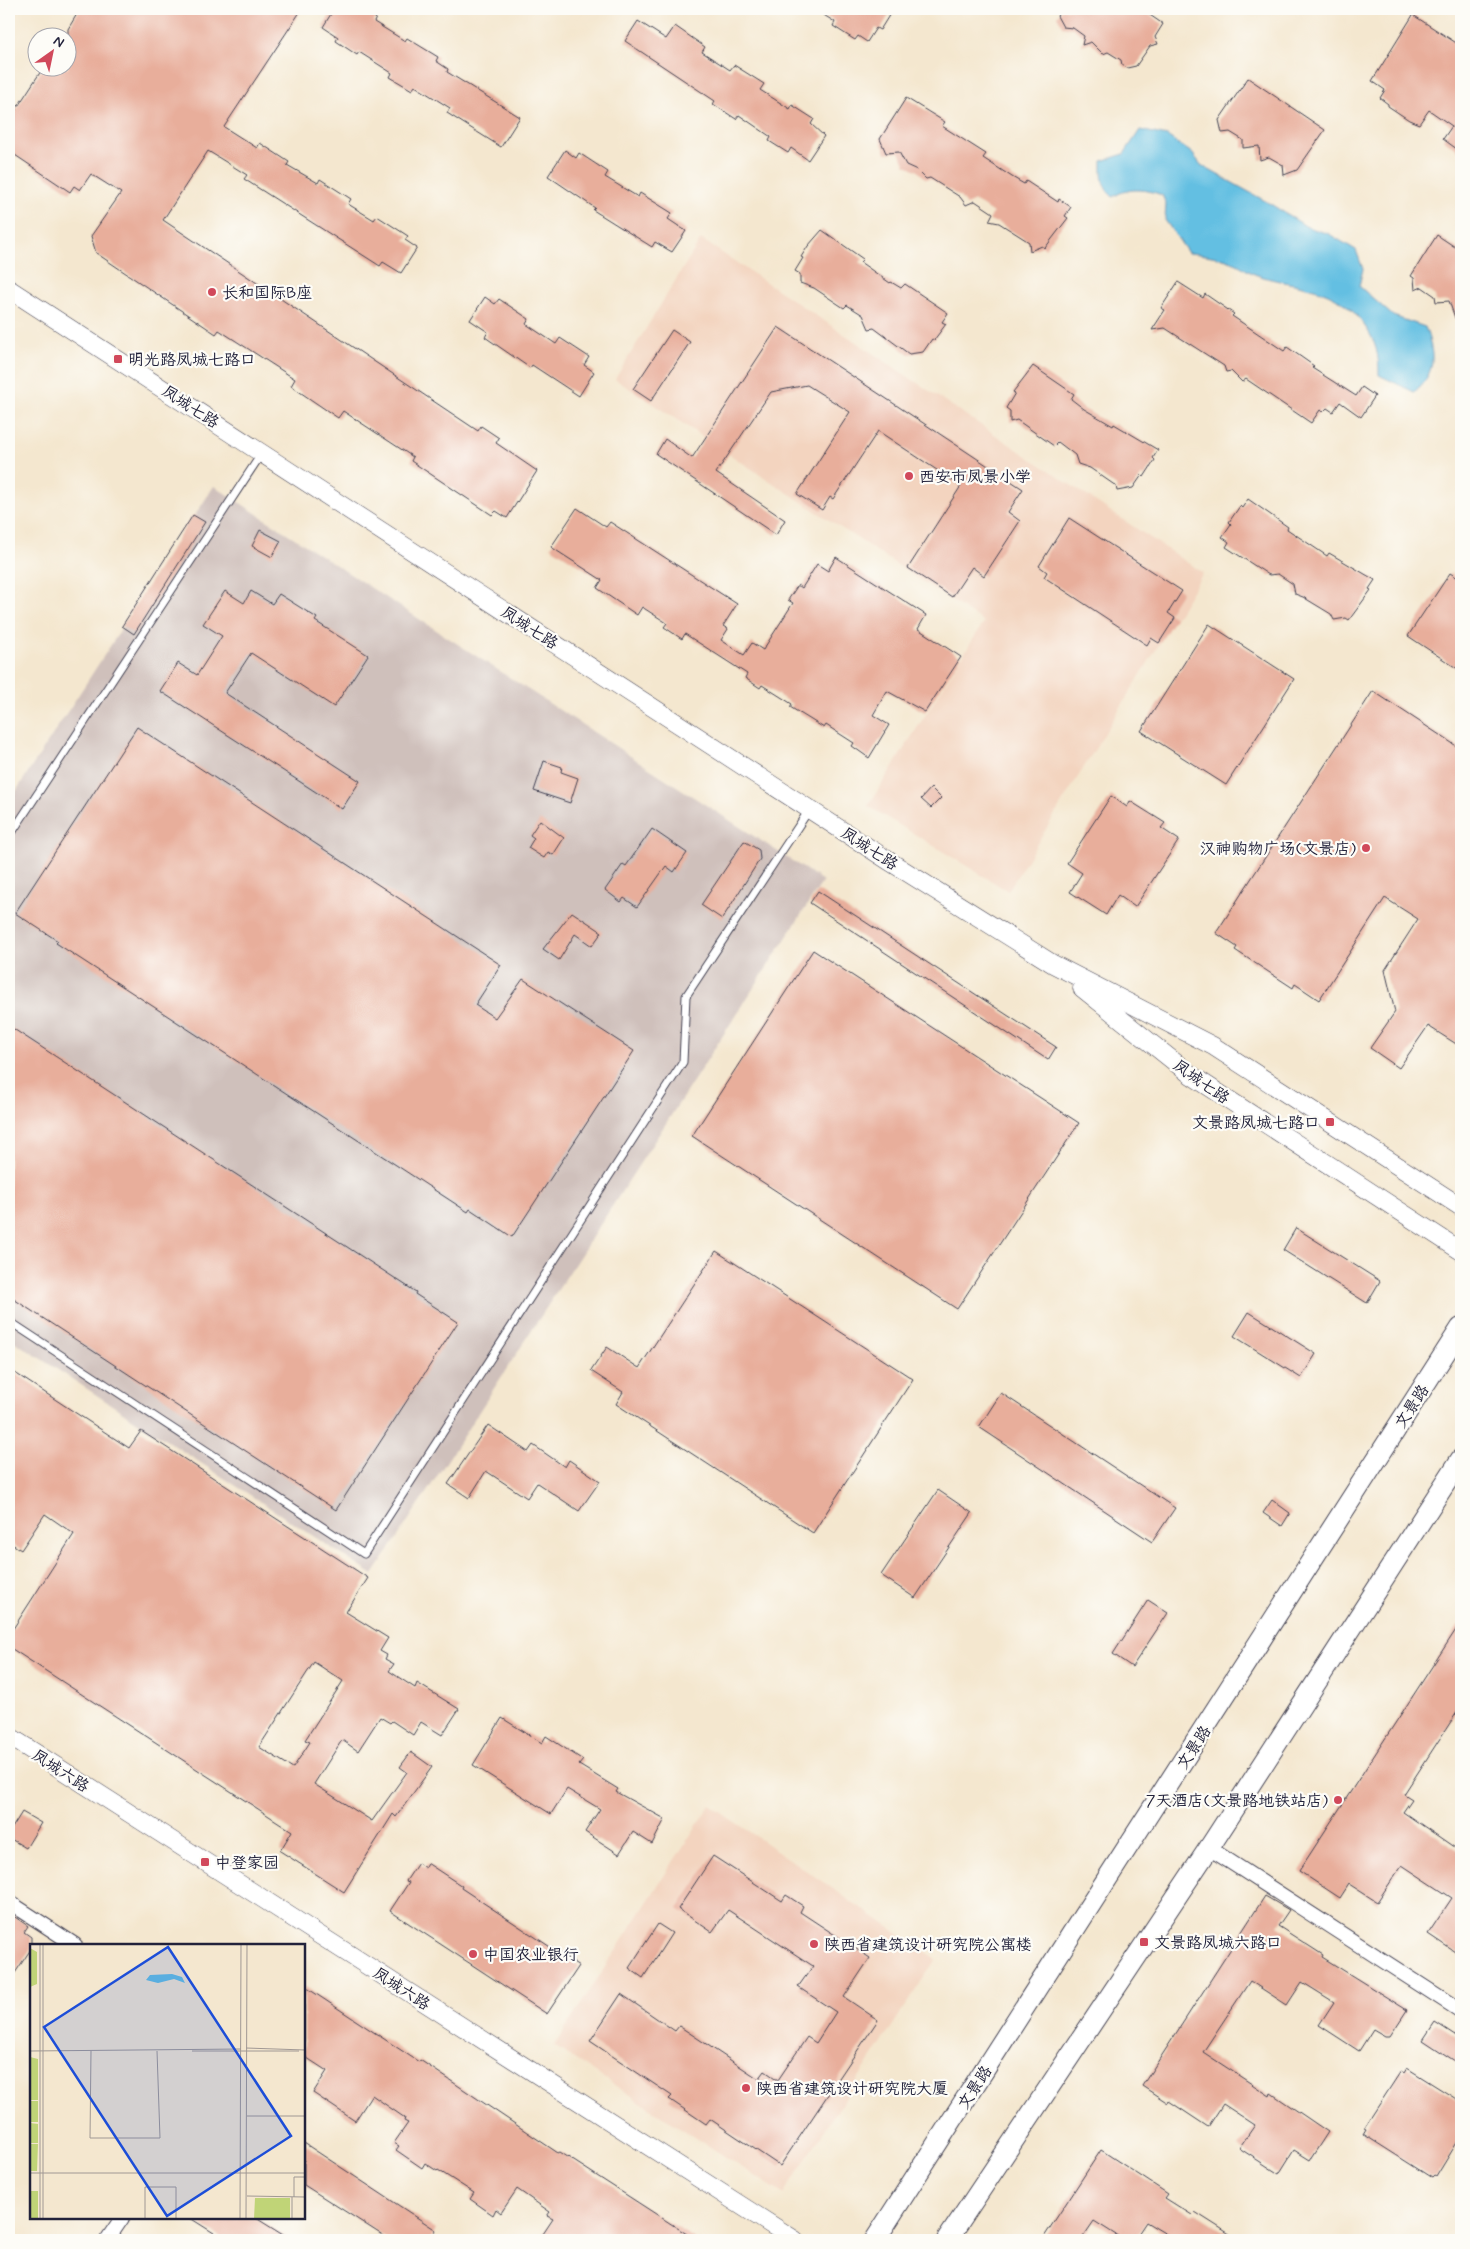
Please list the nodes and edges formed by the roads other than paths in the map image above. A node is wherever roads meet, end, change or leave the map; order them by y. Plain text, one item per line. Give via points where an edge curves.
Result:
1 (9, 289) edge
2 (262, 453) junction
3 (810, 809) junction
4 (9, 837) edge
5 (1053, 964) junction
6 (1461, 1207) edge
7 (1461, 1251) edge
8 (9, 1321) edge
9 (1461, 1328) edge
10 (1461, 1460) edge
11 (9, 1736) edge
12 (1209, 1848) junction
13 (9, 1902) edge
14 (73, 1944) edge
15 (1461, 2011) edge
16 (121, 2219) edge
17 (107, 2240) edge
18 (795, 2240) edge
19 (874, 2240) edge
20 (946, 2240) edge

1 - 2 street, 凤城七路
2 - 3 street, 凤城七路
2 - 4 lane
3 - 5 street, 凤城七路
3 - 8 lane via 686,996 683,1062 364,1554
5 - 6 street, 凤城七路 via 1213,1046
5 - 7 street, 凤城七路 via 1190,1075
9 - 19 main road, 文景路
10 - 12 main road
11 - 18 street, 凤城六路
12 - 15 street
12 - 20 main road
13 - 14 street
16 - 17 street

